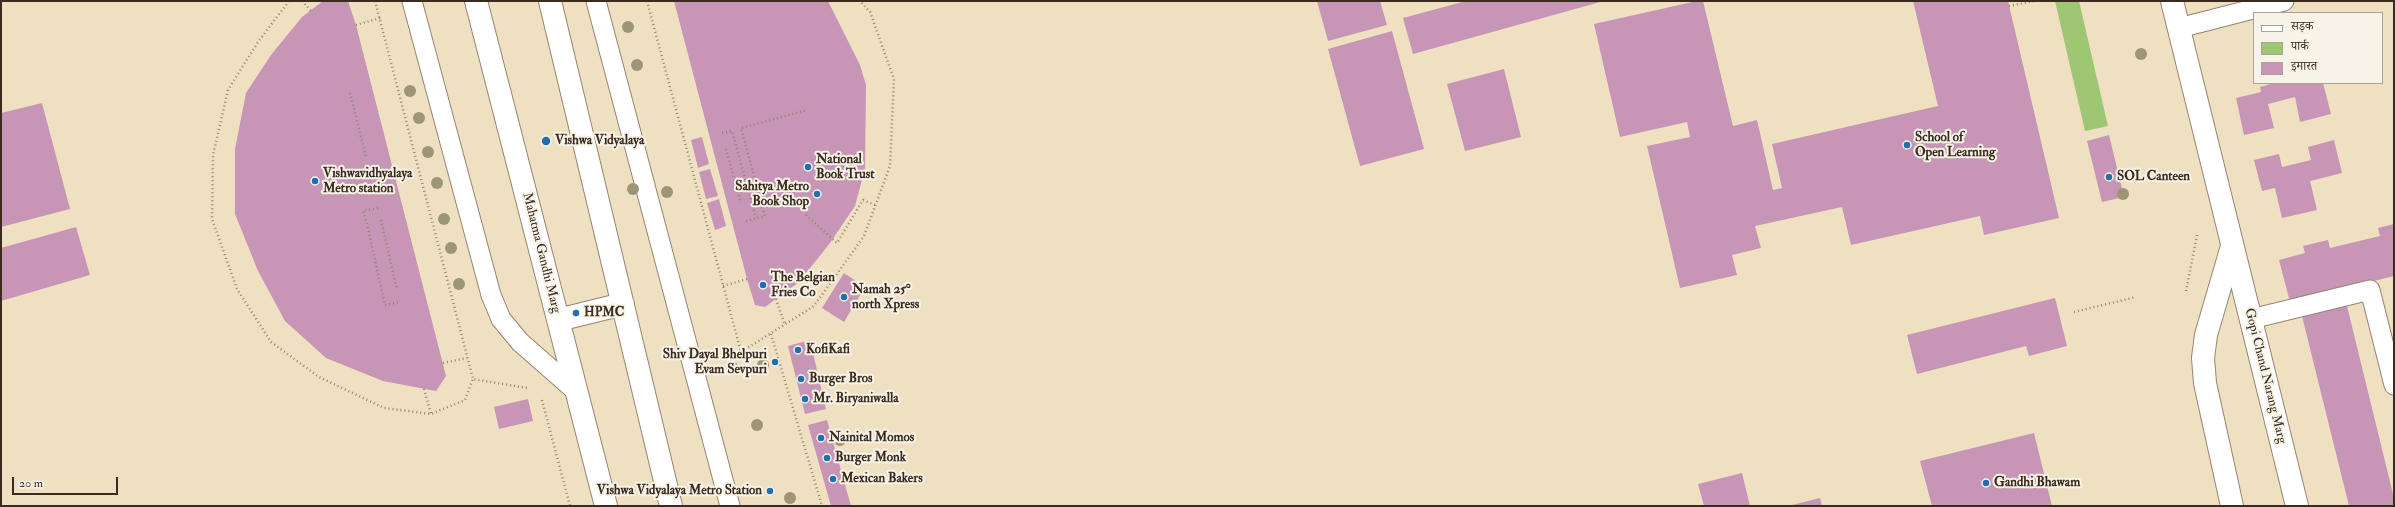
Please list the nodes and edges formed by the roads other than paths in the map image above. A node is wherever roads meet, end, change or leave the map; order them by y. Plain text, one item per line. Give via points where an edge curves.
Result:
1 (412, 1) edge
2 (476, 1) edge
3 (550, 1) edge
4 (596, 1) edge
5 (2172, 1) edge
6 (2284, 1) edge
7 (2179, 28) junction
8 (2233, 245) junction
9 (623, 304) junction
10 (2251, 319) junction
11 (558, 320) junction
12 (2394, 385) edge
13 (577, 392) junction
14 (606, 506) edge
15 (671, 506) edge
16 (730, 506) edge
17 (2232, 506) edge
18 (2297, 506) edge

1 - 13 lane via 491,295 501,318 520,342
2 - 11 main road, Mahatma Gandhi Marg
3 - 9 main road
4 - 16 lane
5 - 7 main road, Gopi Chand Narang Marg
6 - 7 lane
7 - 8 main road, Gopi Chand Narang Marg
8 - 10 main road, Gopi Chand Narang Marg
8 - 17 main road via 2206,335 2203,358 2205,383
9 - 11 main road
9 - 15 main road
10 - 12 lane via 2370,290
10 - 18 main road, Gopi Chand Narang Marg
11 - 13 main road, Mahatma Gandhi Marg
13 - 14 main road, Mahatma Gandhi Marg

